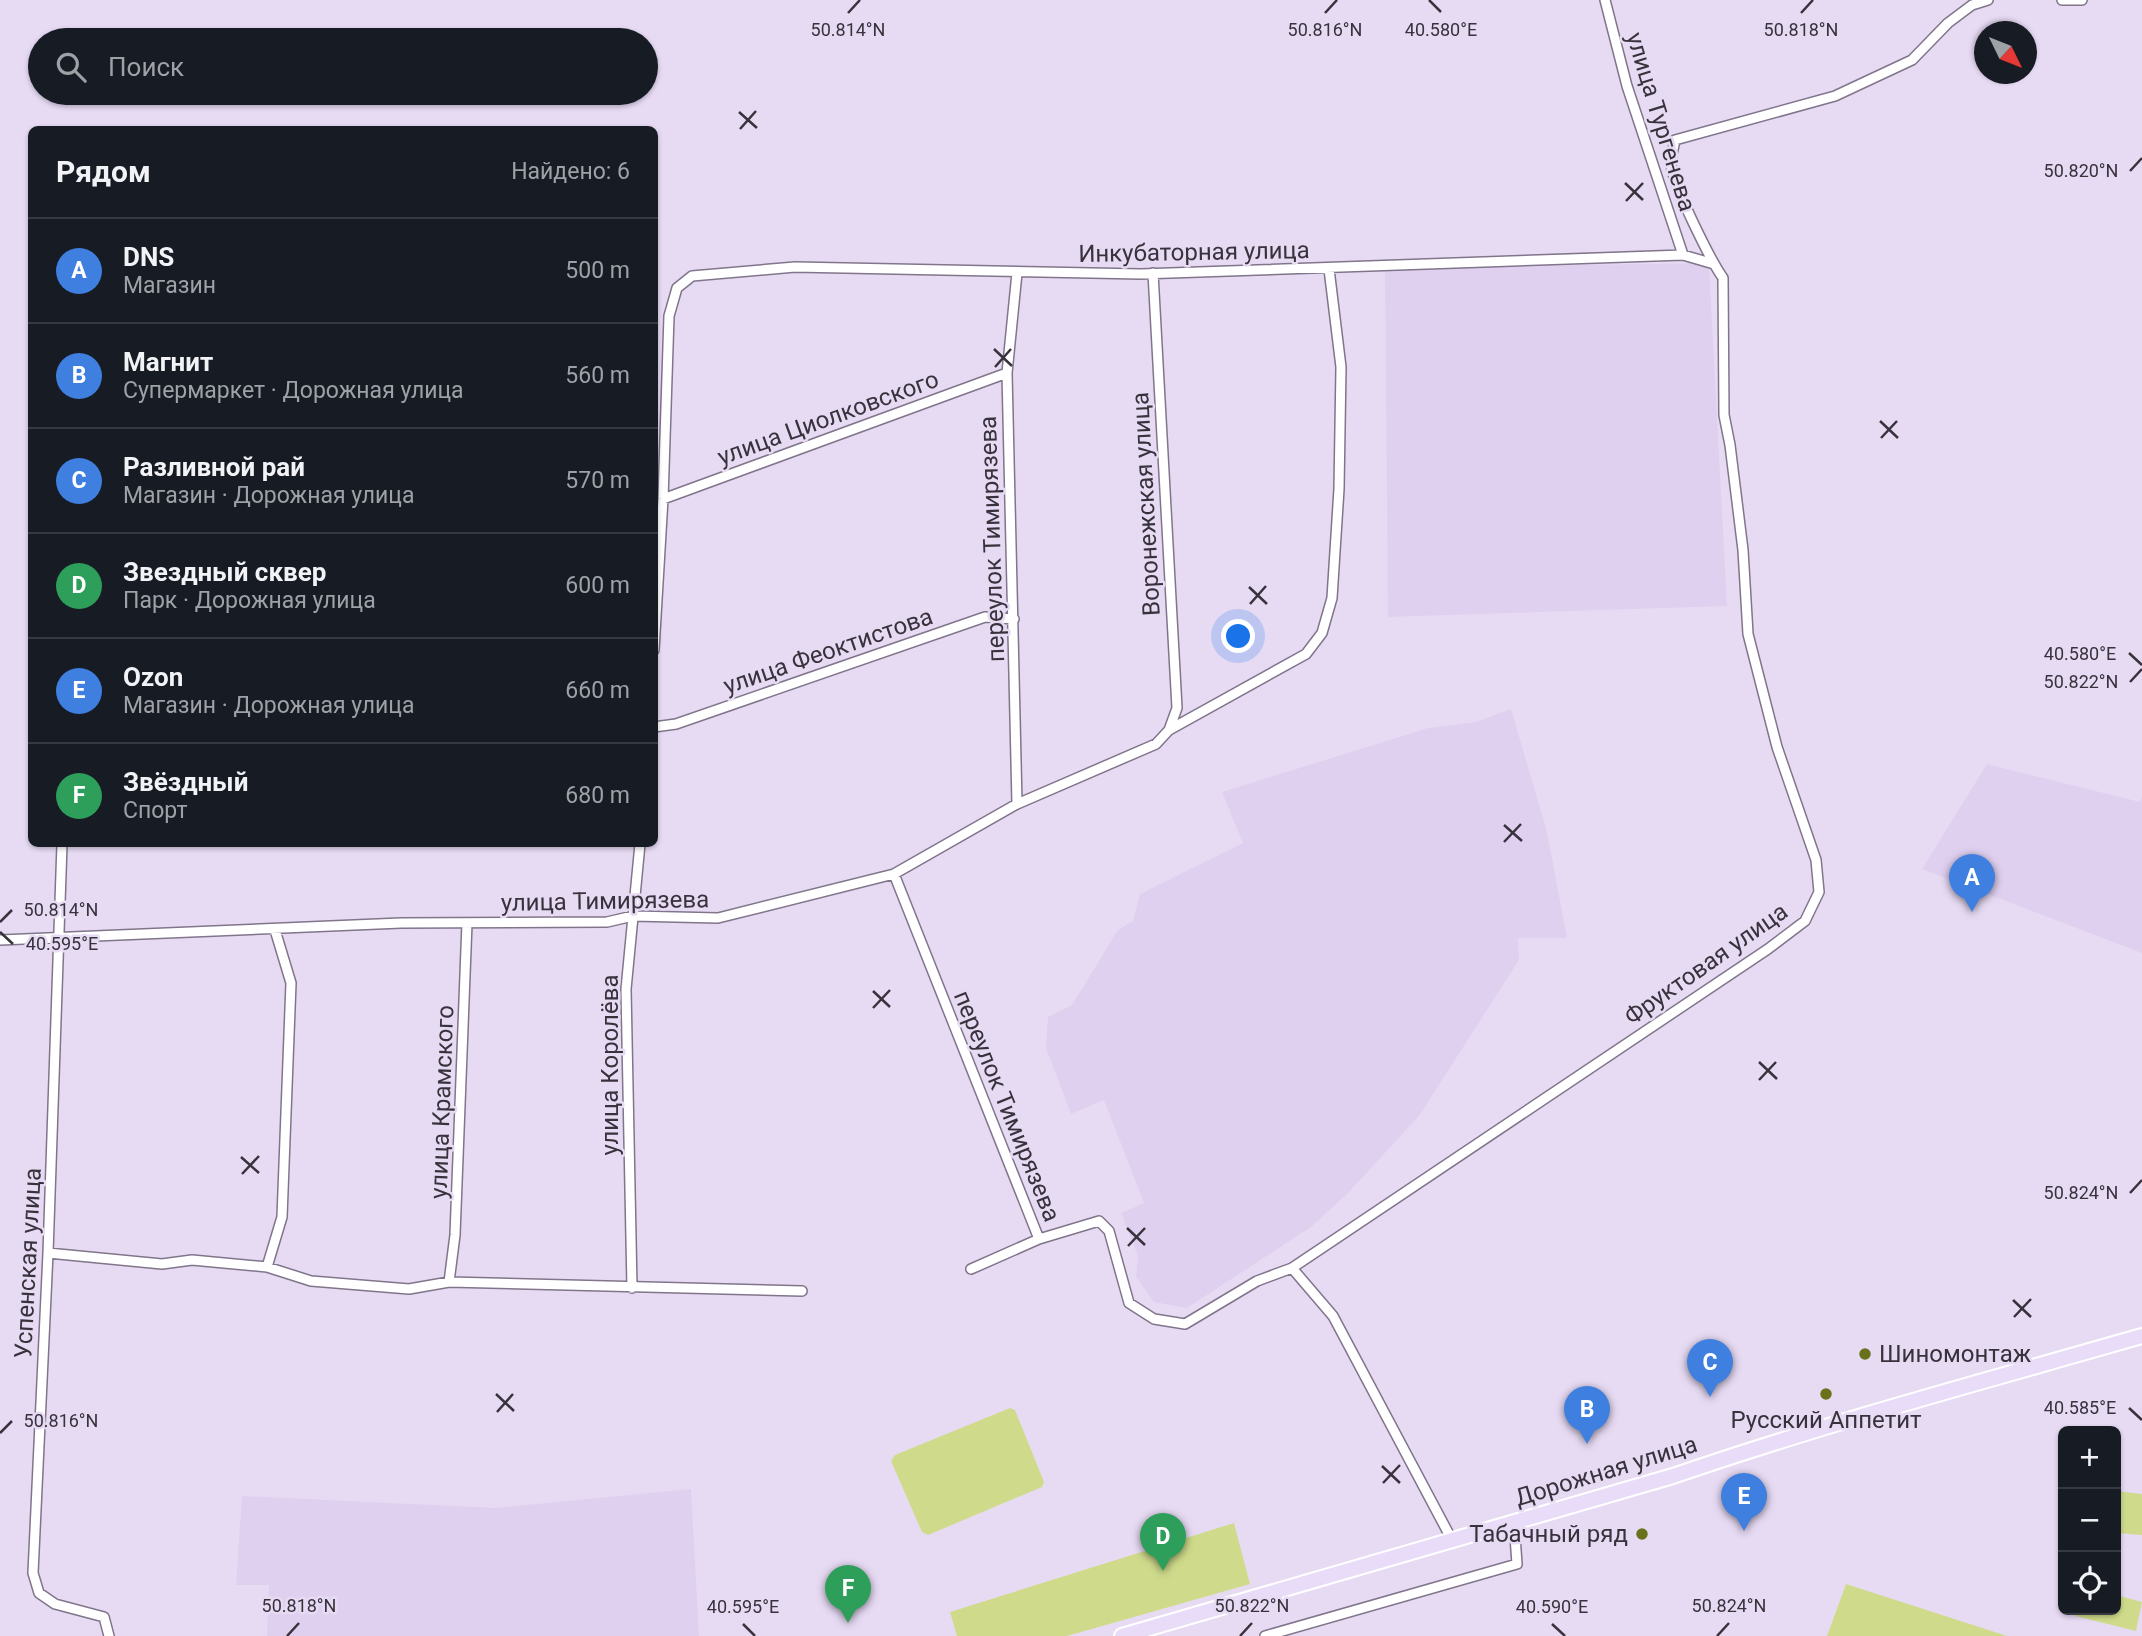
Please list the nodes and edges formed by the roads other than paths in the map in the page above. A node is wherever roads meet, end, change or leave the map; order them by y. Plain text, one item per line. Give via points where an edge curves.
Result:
1 (1605, 0) edge
2 (1988, 0) edge
3 (2062, 0) edge
4 (2082, 0) edge
5 (1683, 255) junction
6 (1714, 264) junction
7 (1329, 269) junction
8 (1017, 273) junction
9 (1153, 273) junction
10 (1007, 373) junction
11 (663, 499) junction
12 (658, 527) edge
13 (1014, 619) junction
14 (658, 726) edge
15 (1169, 730) junction
16 (1017, 804) junction
17 (62, 847) edge
18 (640, 847) edge
19 (894, 874) junction
20 (633, 916) junction
21 (467, 923) junction
22 (275, 930) junction
23 (61, 938) junction
24 (0, 940) edge
25 (1040, 1239) junction
26 (48, 1253) junction
27 (267, 1267) junction
28 (1292, 1268) junction
29 (971, 1269) dead end
30 (449, 1282) junction
31 (632, 1287) junction
32 (802, 1291) dead end
33 (2142, 1336) edge
34 (1514, 1522) junction
35 (1452, 1540) junction
36 (109, 1636) edge
37 (1122, 1636) edge
38 (1265, 1636) edge

1 - 5 street, улица Тургенева via 1631,98
2 - 6 street, Фруктовая улица via 1972,5 1948,23 1912,60 1835,96 1675,140 1670,163 1675,180
3 - 4 street
5 - 6 street, Инкубаторная улица
5 - 7 street, Инкубаторная улица
6 - 28 street, Фруктовая улица via 1723,278 1724,415 1743,550 1748,634 1777,747 1816,860 1819,892 1805,921 1768,949
7 - 9 street, Инкубаторная улица
7 - 15 street, улица Тимирязева via 1341,367 1340,475 1332,598 1322,633 1306,654
8 - 9 street, Инкубаторная улица
8 - 10 street, переулок Тимирязева
8 - 11 street, Инкубаторная улица via 795,267 691,276 677,288 669,316
9 - 15 street, Воронежская улица via 1177,708
10 - 11 street, улица Циолковского
10 - 13 street, переулок Тимирязева
11 - 12 street
13 - 14 street, улица Феоктистова via 985,617
13 - 16 street, переулок Тимирязева
15 - 16 street, улица Тимирязева via 1156,744
16 - 19 street, улица Тимирязева
17 - 23 street, Успенская улица
18 - 20 street, улица Королёва
19 - 20 street, улица Тимирязева via 718,918
19 - 25 street, переулок Тимирязева
20 - 21 street, улица Тимирязева via 607,922
20 - 31 street, улица Королёва via 626,989
21 - 22 street, улица Тимирязева
21 - 30 street, улица Крамского via 456,1235
22 - 23 street, улица Тимирязева
22 - 27 street via 291,983 282,1217
23 - 24 street, улица Тимирязева
23 - 26 street, Успенская улица
25 - 28 street, переулок Тимирязева via 1099,1221 1109,1231 1129,1303 1154,1319 1185,1324 1257,1281
25 - 29 street
26 - 27 street via 162,1264 192,1259
26 - 36 street, Успенская улица via 33,1573 39,1593 55,1604 104,1617
27 - 30 street via 311,1281 409,1289
28 - 35 street via 1333,1316
30 - 31 street
31 - 32 street
33 - 34 main road, Дорожная улица
34 - 35 main road, Дорожная улица
34 - 38 street via 1517,1564
35 - 37 main road, Дорожная улица

